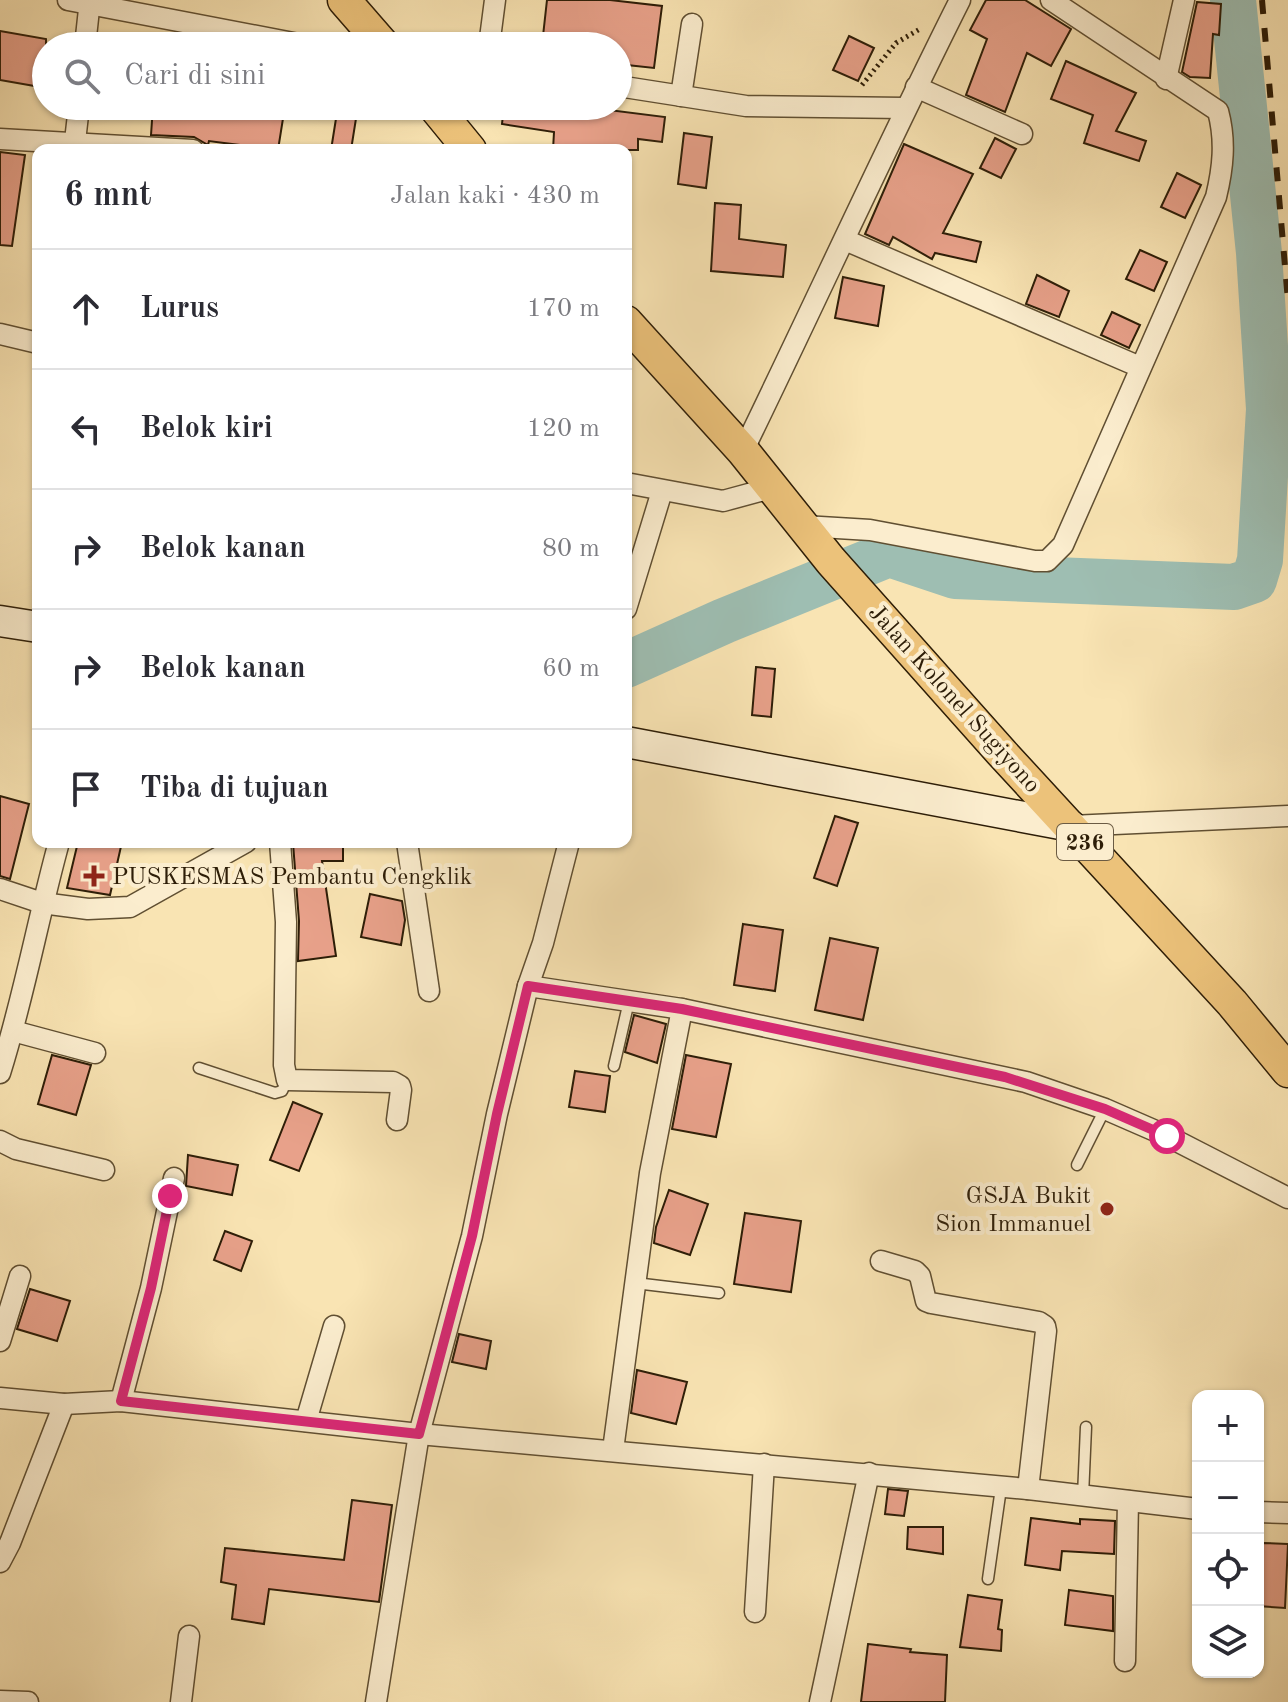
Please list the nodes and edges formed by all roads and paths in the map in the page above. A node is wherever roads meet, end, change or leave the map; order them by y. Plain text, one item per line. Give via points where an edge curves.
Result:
1 (68, 0) edge
2 (344, 0) edge
3 (495, 0) edge
4 (1051, 0) edge
5 (1184, 0) edge
6 (90, 2) edge
7 (957, 7) edge
8 (692, 24) dead end
9 (87, 32) edge
10 (239, 32) edge
11 (372, 32) edge
12 (491, 32) edge
13 (1166, 79) junction
14 (916, 87) junction
15 (632, 88) edge
16 (681, 96) junction
17 (845, 107) junction
18 (905, 108) junction
19 (78, 120) edge
20 (445, 120) edge
21 (1022, 134) dead end
22 (0, 139) edge
23 (47, 144) edge
24 (75, 144) edge
25 (465, 144) edge
26 (845, 240) junction
27 (632, 329) edge
28 (0, 334) edge
29 (32, 342) edge
30 (1140, 367) junction
31 (743, 451) junction
32 (632, 484) edge
33 (662, 491) junction
34 (761, 491) junction
35 (813, 538) junction
36 (632, 589) edge
37 (0, 621) edge
38 (32, 626) edge
39 (632, 743) edge
40 (1288, 816) edge
41 (1071, 826) junction
42 (57, 848) edge
43 (235, 848) edge
44 (280, 848) edge
45 (408, 848) edge
46 (567, 848) edge
47 (0, 889) edge
48 (42, 903) junction
49 (528, 986) junction
50 (429, 991) dead end
51 (629, 1001) junction
52 (682, 1009) junction
53 (13, 1031) junction
54 (95, 1053) dead end
55 (614, 1066) dead end
56 (199, 1068) dead end
57 (1288, 1071) edge
58 (0, 1073) edge
59 (287, 1080) junction
60 (1105, 1109) junction
61 (397, 1120) dead end
62 (0, 1141) edge
63 (1077, 1165) dead end
64 (104, 1170) dead end
65 (174, 1178) dead end
66 (1288, 1198) edge
67 (881, 1261) dead end
68 (20, 1276) dead end
69 (635, 1283) junction
70 (719, 1293) dead end
71 (334, 1326) dead end
72 (0, 1341) edge
73 (0, 1398) edge
74 (121, 1401) junction
75 (64, 1404) junction
76 (306, 1421) junction
77 (1086, 1427) dead end
78 (412, 1433) junction
79 (613, 1450) junction
80 (764, 1464) junction
81 (869, 1473) junction
82 (1001, 1488) junction
83 (1028, 1489) junction
84 (1083, 1496) junction
85 (1128, 1501) junction
86 (1192, 1508) edge
87 (1264, 1512) edge
88 (1288, 1513) edge
89 (0, 1562) edge
90 (988, 1579) dead end
91 (755, 1612) dead end
92 (189, 1636) dead end
93 (1125, 1661) dead end
94 (0, 1701) edge
95 (381, 1701) edge
96 (28, 1702) edge
97 (181, 1702) edge
98 (820, 1702) edge

1 - 6 street
2 - 11 main road
3 - 12 street
4 - 13 street
5 - 13 street
6 - 9 street
6 - 10 street
7 - 14 street
7 - 17 path via 896,43
8 - 16 street
13 - 30 street via 1218,111 1224,133 1222,171 1216,197
14 - 18 street
14 - 21 street
15 - 16 street
16 - 17 street via 746,106
17 - 18 street
18 - 26 street
19 - 24 street
20 - 25 main road
22 - 23 street
26 - 30 street
26 - 31 street
27 - 31 main road, Jalan Kolonel Sugiyono / 236
28 - 29 street
30 - 35 street via 1063,545 1047,561 870,530
31 - 34 main road, Jalan Kolonel Sugiyono / 236
32 - 33 street
33 - 34 street via 730,501
33 - 36 street
34 - 35 main road, Jalan Kolonel Sugiyono / 236
35 - 41 main road, Jalan Kolonel Sugiyono / 236
37 - 38 street
39 - 41 street
40 - 41 street
41 - 57 main road, Jalan Kolonel Sugiyono / 236
42 - 48 street
43 - 48 street via 130,907
44 - 59 street
45 - 50 street
46 - 49 street
47 - 48 street
48 - 53 street
49 - 51 street
49 - 78 street via 472,1236
51 - 52 street
51 - 55 lane
52 - 60 street via 1005,1077
52 - 69 street
53 - 54 street
53 - 58 street
56 - 59 lane via 275,1093
59 - 61 street via 393,1082 401,1090
60 - 63 lane
60 - 66 street
62 - 64 street
65 - 74 street
67 - 83 street via 915,1271 931,1303 1045,1326
68 - 72 street
69 - 70 lane
69 - 79 street
71 - 76 street
73 - 75 street
74 - 75 street
74 - 76 street
75 - 89 street
76 - 78 street
77 - 84 lane
78 - 79 street
78 - 95 street
79 - 80 street
80 - 81 street
80 - 91 street
81 - 82 street
81 - 98 street
82 - 83 street
82 - 90 lane
83 - 84 street
84 - 85 street
85 - 86 street
85 - 93 street
87 - 88 street
92 - 97 street
94 - 96 street

